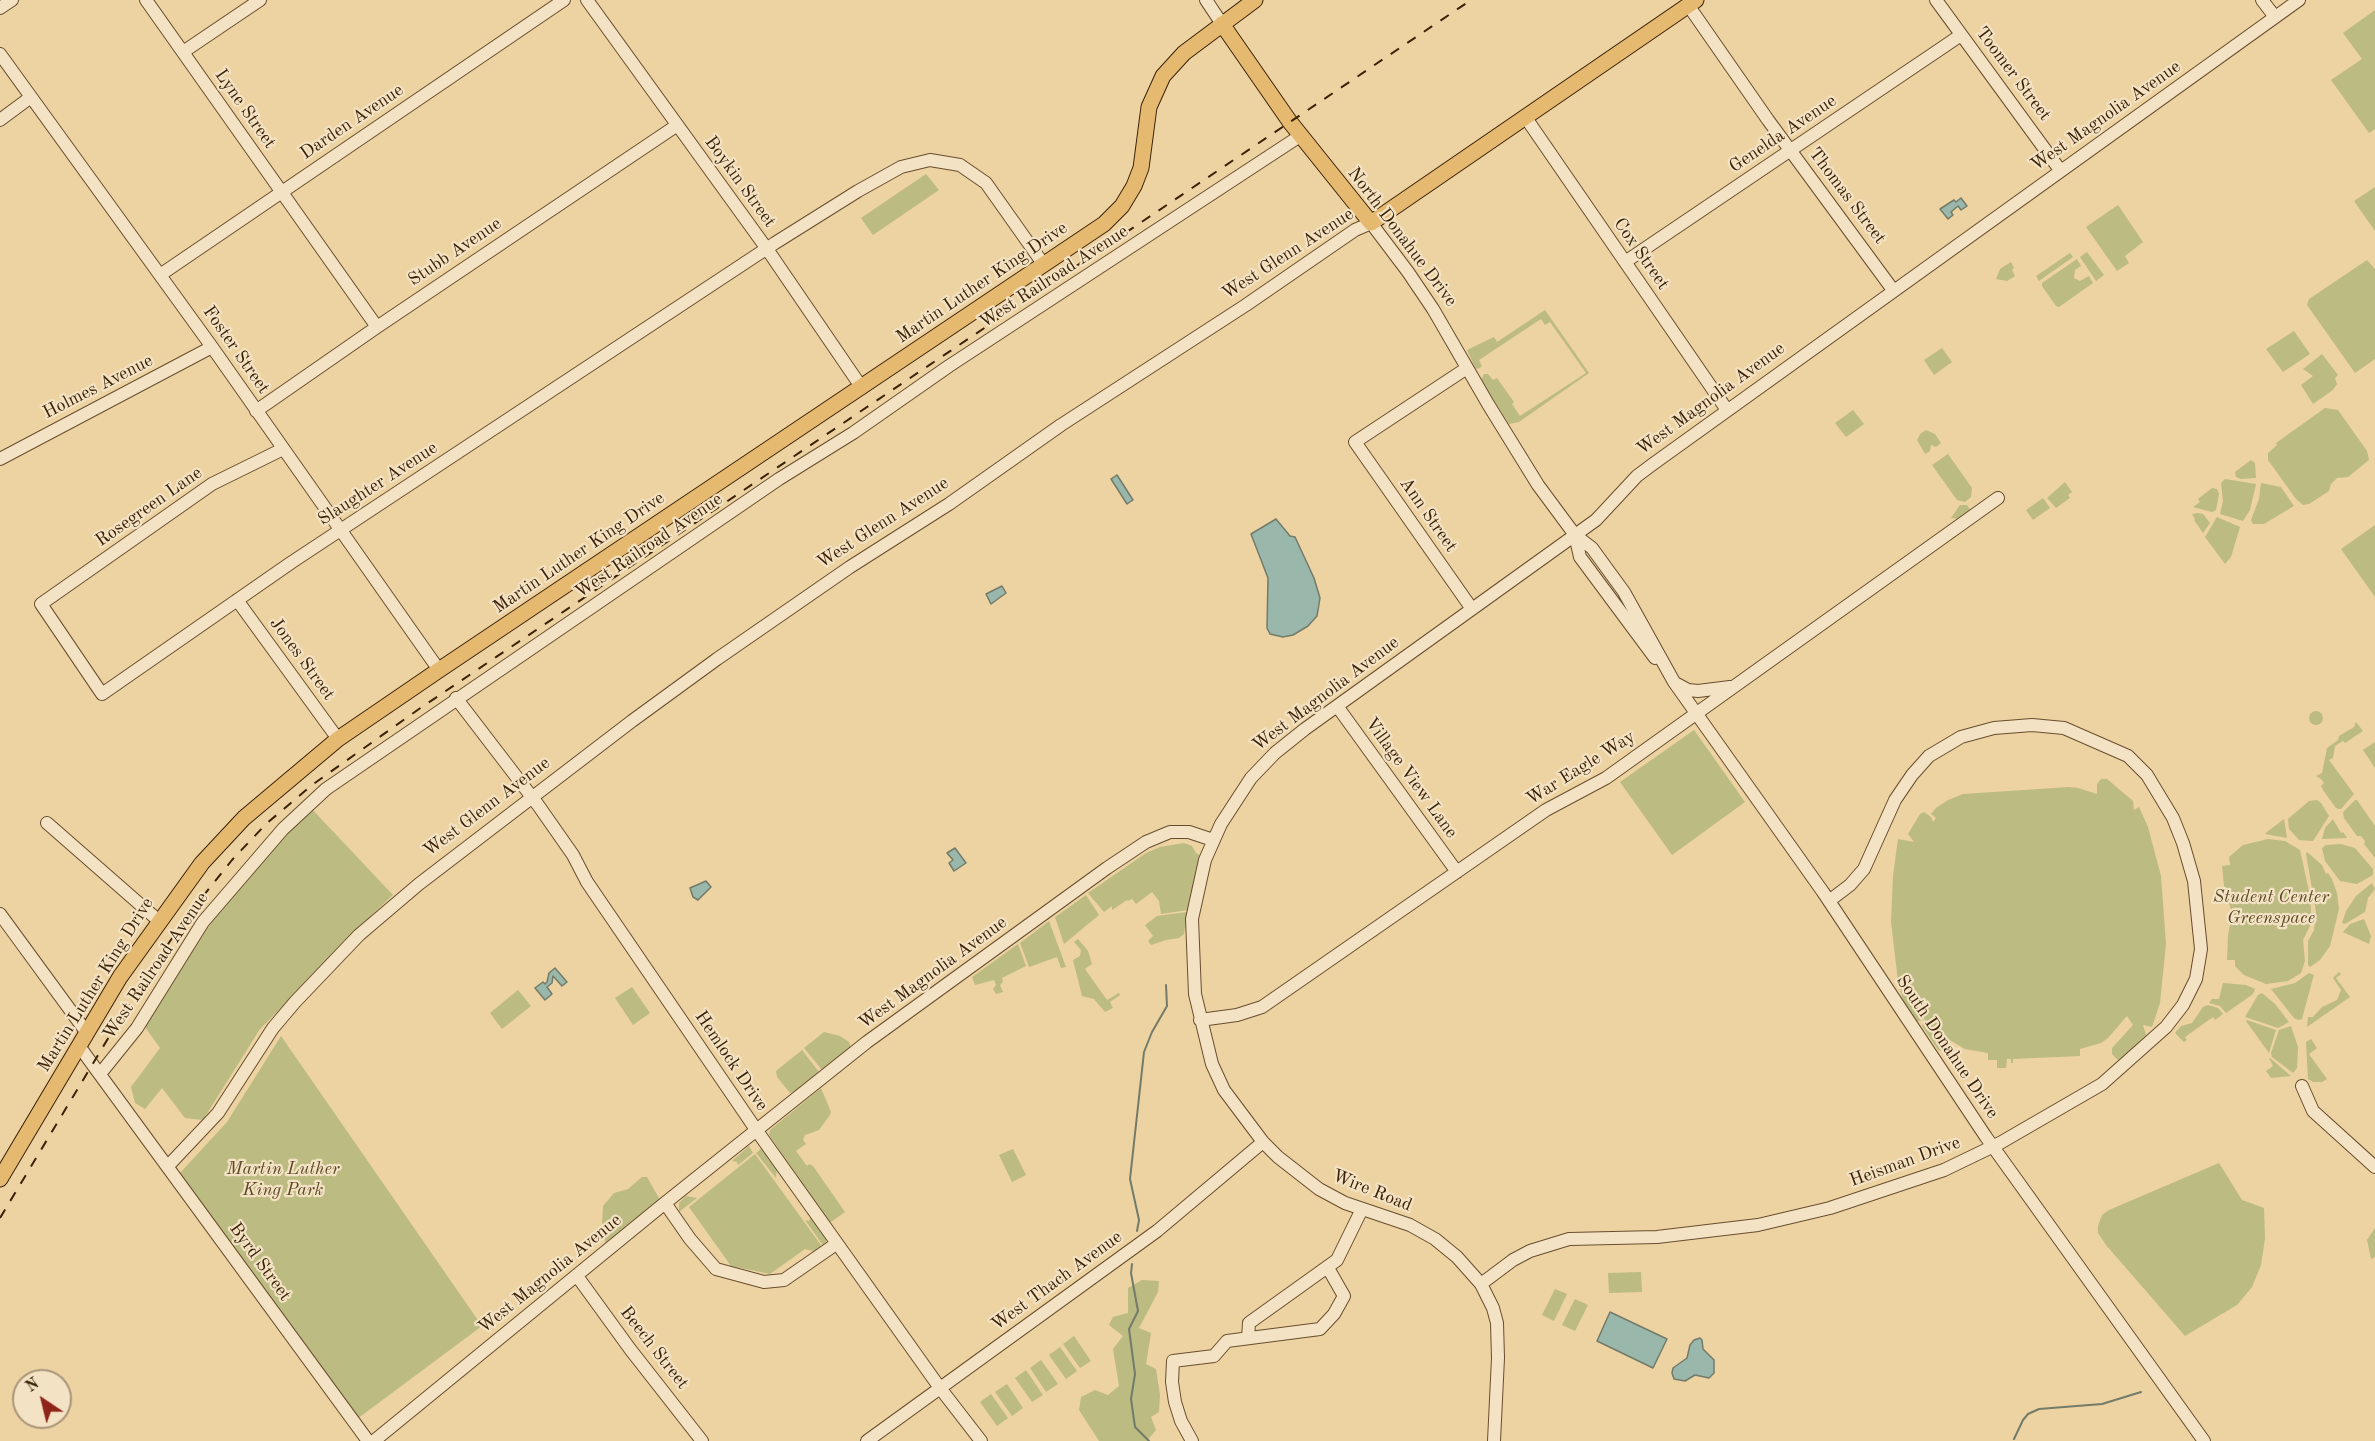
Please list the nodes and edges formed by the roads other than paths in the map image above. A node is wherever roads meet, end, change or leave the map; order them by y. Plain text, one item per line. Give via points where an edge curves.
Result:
1 (12, 0) edge
2 (146, 0) edge
3 (260, 0) edge
4 (564, 0) edge
5 (587, 0) edge
6 (1206, 0) edge
7 (1255, 0) edge
8 (1936, 0) edge
9 (2262, 0) edge
10 (2299, 0) edge
11 (1692, 3) edge
12 (0, 8) edge
13 (2275, 17) junction
14 (1222, 24) junction
15 (1961, 35) junction
16 (183, 52) junction
17 (0, 54) edge
18 (31, 97) junction
19 (1526, 118) junction
20 (0, 120) edge
21 (676, 126) junction
22 (1300, 136) junction
23 (1791, 150) junction
24 (2060, 170) junction
25 (281, 191) junction
26 (1371, 223) junction
27 (767, 249) junction
28 (1625, 262) junction
29 (1044, 265) junction
30 (160, 275) junction
31 (1893, 290) junction
32 (377, 327) junction
33 (212, 347) junction
34 (1467, 368) junction
35 (862, 388) junction
36 (1727, 410) junction
37 (256, 411) junction
38 (283, 449) junction
39 (0, 459) edge
40 (1998, 498) dead end
41 (340, 531) junction
42 (1575, 535) junction
43 (237, 600) junction
44 (40, 604) joint
45 (1472, 609) junction
46 (439, 670) junction
47 (1674, 682) junction
48 (1735, 687) junction
49 (456, 698) junction
50 (1337, 706) junction
51 (1696, 714) junction
52 (338, 740) junction
53 (532, 797) junction
54 (47, 823) dead end
55 (1213, 840) junction
56 (1457, 872) junction
57 (1829, 901) junction
58 (0, 914) edge
59 (159, 921) junction
60 (1200, 1020) junction
61 (83, 1040) junction
62 (100, 1074) junction
63 (2302, 1086) dead end
64 (757, 1131) junction
65 (1263, 1142) junction
66 (1993, 1147) junction
67 (168, 1166) junction
68 (2375, 1167) edge
69 (0, 1179) edge
70 (665, 1203) junction
71 (1362, 1209) junction
72 (836, 1244) junction
73 (1328, 1268) junction
74 (577, 1276) junction
75 (1480, 1284) junction
76 (1248, 1338) junction
77 (940, 1388) junction
78 (368, 1441) edge
79 (374, 1441) edge
80 (702, 1441) edge
81 (867, 1441) edge
82 (981, 1441) edge
83 (1192, 1441) edge
84 (1494, 1441) edge
85 (2204, 1441) edge

1 - 12 street
2 - 16 street, Lyne Street
3 - 16 street
4 - 25 street, Darden Avenue
5 - 21 street, Boykin Street
6 - 14 street, North Donahue Drive
7 - 14 main road, Martin Luther King Drive
8 - 15 street, Toomer Street
9 - 13 street
10 - 13 street, West Magnolia Avenue
11 - 19 main road, West Glenn Avenue
11 - 23 street, Thomas Street
13 - 24 street, West Magnolia Avenue
14 - 22 main road, North Donahue Drive
14 - 29 main road, Martin Luther King Drive via 1184,53 1163,76 1149,107 1141,168 1122,206 1104,224
15 - 23 street, Genelda Avenue
15 - 24 street, Toomer Street
16 - 25 street, Lyne Street
17 - 18 street, Foster Street
18 - 20 street
18 - 30 street, Foster Street
19 - 26 main road, West Glenn Avenue
19 - 28 street, Cox Street
21 - 27 street, Boykin Street
21 - 32 street, Stubb Avenue
22 - 26 main road, North Donahue Drive
22 - 49 street, West Railroad Avenue via 778,479
23 - 28 street, Genelda Avenue
23 - 31 street, Thomas Street
24 - 31 street, West Magnolia Avenue
25 - 30 street, Darden Avenue
25 - 32 street, Lyne Street
26 - 34 street, North Donahue Drive via 1433,309
26 - 53 street, West Glenn Avenue via 825,584 665,696
27 - 29 street, Slaughter Avenue via 901,167 930,160 960,165 986,183
27 - 35 street, Boykin Street
27 - 41 street, Slaughter Avenue
28 - 36 street, Cox Street
29 - 35 main road, Martin Luther King Drive
30 - 33 street, Foster Street
31 - 36 street, West Magnolia Avenue
32 - 37 street, Stubb Avenue
33 - 37 street, Foster Street
33 - 39 street, Holmes Avenue
34 - 42 street, North Donahue Drive via 1523,463
34 - 45 street, Ann Street via 1355,442
35 - 46 main road, Martin Luther King Drive
36 - 42 street, West Magnolia Avenue via 1636,476 1608,508
37 - 38 street, Foster Street
38 - 41 street, Foster Street
38 - 44 street, Rosegreen Lane via 212,484
40 - 48 street, War Eagle Way
41 - 43 street, Slaughter Avenue
41 - 46 street, Foster Street
42 - 45 street, West Magnolia Avenue
42 - 47 street, South Donahue Drive via 1580,557
43 - 44 street, Slaughter Avenue via 102,694
43 - 52 street, Jones Street
45 - 50 street, West Magnolia Avenue
46 - 52 main road, Martin Luther King Drive
47 - 48 street via 1698,692
47 - 51 street, South Donahue Drive
48 - 51 street, War Eagle Way
49 - 53 street, Hemlock Drive
49 - 62 street, West Railroad Avenue via 326,789 282,829 203,922 137,1028
50 - 55 street, West Magnolia Avenue via 1257,771 1236,798
50 - 56 street, Village View Lane
51 - 56 street, War Eagle Way via 1606,778 1546,810
51 - 57 street, South Donahue Drive
52 - 59 main road, Martin Luther King Drive via 244,818 202,863
53 - 64 street, Hemlock Drive
53 - 67 street, West Glenn Avenue via 359,935 273,1028 218,1113
54 - 59 street
55 - 60 street, Wire Road via 1192,919 1192,961
55 - 64 street, West Magnolia Avenue via 1176,831 1146,842 867,1042
56 - 60 street, War Eagle Way via 1262,1007
57 - 66 street, South Donahue Drive
57 - 66 street, Heisman Drive via 1864,869 1895,800 1912,775 1929,756 1961,737 2013,726 2064,728 2128,756 2147,775 2173,818 2194,881 2201,949 2196,979 2166,1027 2102,1084
58 - 61 street, Byrd Street
59 - 61 main road, Martin Luther King Drive
60 - 65 street, Wire Road via 1224,1090
61 - 62 street, Byrd Street
61 - 69 main road, Martin Luther King Drive
62 - 67 street, Byrd Street
63 - 68 street via 2313,1111
64 - 70 street, West Magnolia Avenue
64 - 72 street, Hemlock Drive
65 - 71 street, Wire Road via 1319,1189
65 - 77 street, West Thach Avenue via 1157,1231
66 - 75 street, Heisman Drive via 1929,1176 1768,1223 1657,1237 1569,1239 1513,1260
66 - 85 street, South Donahue Drive
67 - 78 street, Byrd Street
70 - 72 street via 716,1269 764,1282 784,1280
70 - 74 street, West Magnolia Avenue
71 - 73 street via 1337,1260
71 - 75 street, Wire Road via 1410,1225 1435,1239
72 - 77 street, Hemlock Drive
73 - 76 street via 1249,1323
73 - 76 street via 1344,1296 1320,1329
74 - 79 street, West Magnolia Avenue
74 - 80 street, Beech Street
75 - 84 street, Wire Road via 1494,1308 1497,1323
76 - 83 street via 1227,1341 1214,1356 1173,1361 1175,1402
77 - 81 street, West Thach Avenue
77 - 82 street, Hemlock Drive

